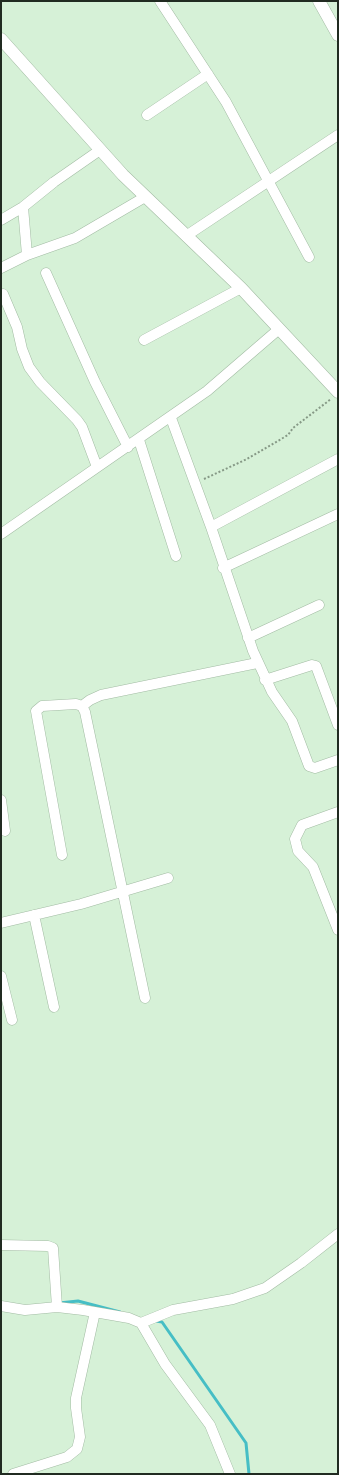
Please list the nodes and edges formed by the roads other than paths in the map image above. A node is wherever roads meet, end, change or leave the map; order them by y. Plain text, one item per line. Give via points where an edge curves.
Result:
1 (160, 1) edge
2 (319, 1) edge
3 (338, 35) edge
4 (1, 39) edge
5 (208, 74) junction
6 (147, 116) dead end
7 (338, 135) edge
8 (100, 150) junction
9 (269, 181) junction
10 (145, 197) junction
11 (23, 207) junction
12 (1, 220) edge
13 (186, 236) junction
14 (28, 255) junction
15 (309, 257) dead end
16 (1, 268) edge
17 (46, 273) dead end
18 (241, 288) junction
19 (4, 294) dead end
20 (279, 329) junction
21 (144, 340) dead end
22 (335, 395) edge
23 (170, 418) junction
24 (139, 440) junction
25 (128, 447) junction
26 (338, 459) edge
27 (97, 467) junction
28 (338, 514) edge
29 (211, 527) junction
30 (1, 534) edge
31 (176, 556) dead end
32 (223, 568) junction
33 (318, 605) dead end
34 (248, 638) junction
35 (257, 663) junction
36 (266, 680) junction
37 (82, 706) junction
38 (338, 725) edge
39 (338, 760) edge
40 (1, 800) edge
41 (338, 812) edge
42 (5, 831) dead end
43 (62, 855) dead end
44 (168, 878) dead end
45 (122, 892) junction
46 (34, 915) junction
47 (1, 923) edge
48 (338, 930) edge
49 (1, 976) edge
50 (145, 998) dead end
51 (54, 1007) dead end
52 (12, 1020) dead end
53 (338, 1234) edge
54 (1, 1245) edge
55 (56, 1303) junction
56 (1, 1306) edge
57 (96, 1312) junction
58 (146, 1321) junction
59 (13, 1474) edge
60 (230, 1474) edge

1 - 5 street
2 - 3 street
4 - 8 street
5 - 6 street
5 - 9 street
7 - 9 street
8 - 10 street
8 - 11 street
9 - 13 street
9 - 15 street
10 - 13 street
10 - 14 street via 75,238
11 - 12 street
11 - 14 street
13 - 18 street
14 - 16 street
17 - 25 street via 85,361
18 - 20 street
18 - 21 street
19 - 27 street via 29,367 82,427
20 - 22 street
20 - 23 street via 207,391
23 - 24 street
23 - 29 street
24 - 25 street
24 - 31 street
25 - 27 street
26 - 29 street
27 - 30 street
28 - 32 street
29 - 32 street
32 - 34 street
33 - 34 street
34 - 35 street
35 - 36 street
35 - 37 street via 101,695
36 - 38 street via 312,665 316,666
36 - 39 street via 292,721 309,766 315,768
37 - 43 street via 42,706 36,711
37 - 45 street
40 - 42 street
41 - 48 street via 302,825 295,839 298,851 313,867
44 - 45 street
45 - 46 street
45 - 50 street
46 - 47 street
46 - 51 street
49 - 52 street
53 - 58 street via 301,1264 265,1288 233,1299 173,1310
54 - 55 street via 53,1248
55 - 56 street via 32,1310
55 - 57 street
57 - 58 street
57 - 59 street via 76,1398 80,1437 78,1449 67,1457
58 - 60 street via 165,1364 210,1425

